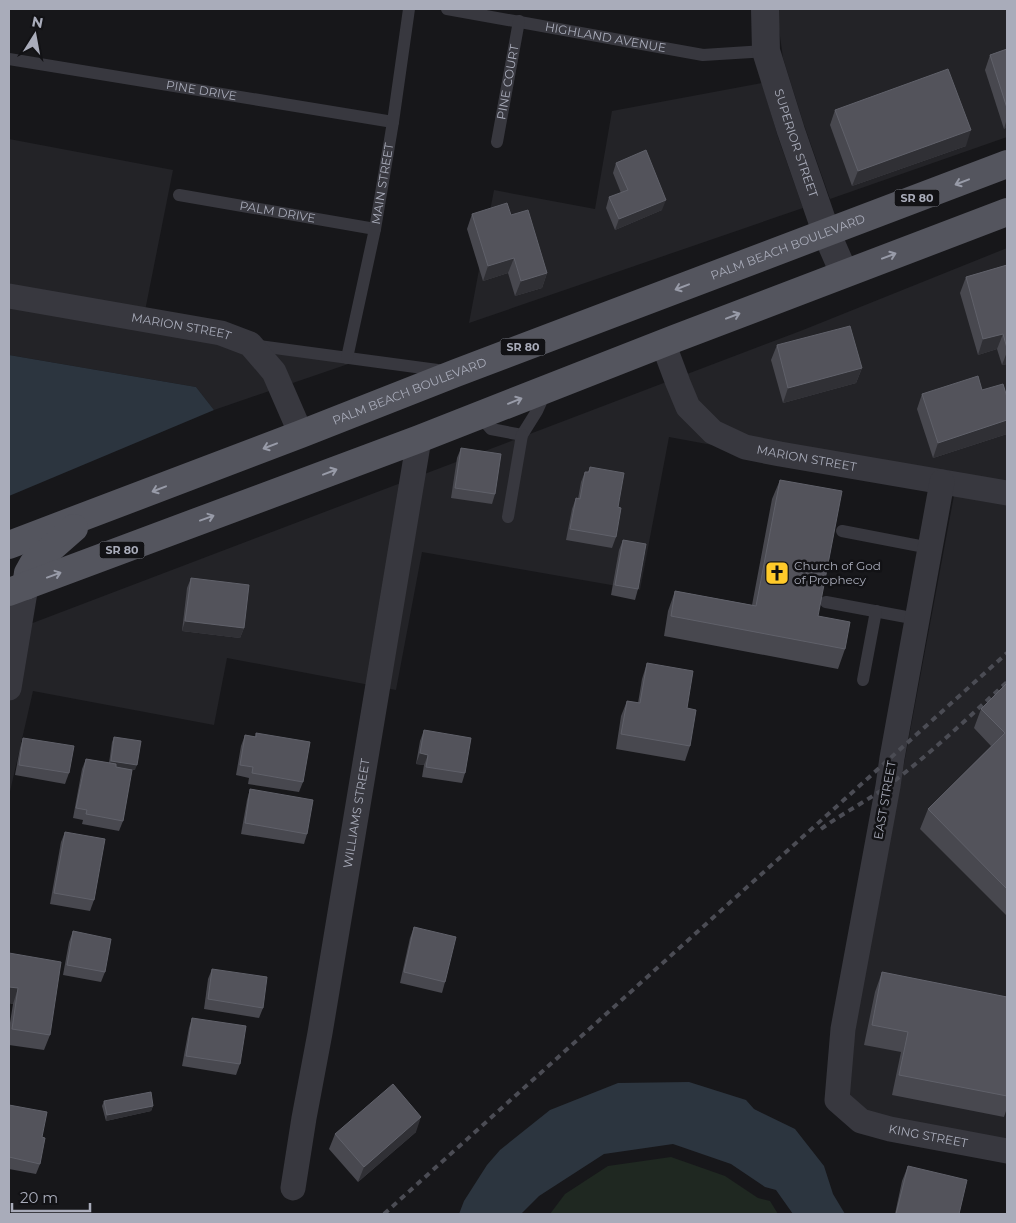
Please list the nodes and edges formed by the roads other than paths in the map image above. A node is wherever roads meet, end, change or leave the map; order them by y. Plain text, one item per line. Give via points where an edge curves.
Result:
1 (409, 9) edge
2 (447, 9) edge
3 (765, 9) edge
4 (519, 21) junction
5 (766, 51) junction
6 (9, 60) edge
7 (393, 122) junction
8 (497, 142) dead end
9 (1007, 164) edge
10 (179, 194) dead end
11 (1007, 212) edge
12 (376, 229) junction
13 (826, 232) junction
14 (844, 273) junction
15 (9, 296) edge
16 (663, 343) junction
17 (250, 344) junction
18 (347, 358) junction
19 (456, 373) junction
20 (547, 388) junction
21 (479, 415) junction
22 (301, 434) junction
23 (522, 435) junction
24 (419, 439) junction
25 (942, 482) junction
26 (1007, 493) edge
27 (91, 515) junction
28 (508, 517) dead end
29 (842, 530) dead end
30 (9, 545) edge
31 (930, 548) junction
32 (17, 589) edge
33 (826, 602) edge
34 (876, 611) junction
35 (917, 619) junction
36 (863, 680) dead end
37 (9, 688) edge
38 (851, 1113) joint
39 (1007, 1151) edge
40 (293, 1188) dead end

1 - 7 lane, MAIN STREET
2 - 4 lane, HIGHLAND AVENUE
3 - 5 street, SUPERIOR STREET
4 - 5 lane, HIGHLAND AVENUE via 703,55
4 - 8 lane, PINE COURT
5 - 13 street, SUPERIOR STREET
6 - 7 lane, PINE DRIVE
7 - 12 lane, MAIN STREET
9 -> 13 main road, PALM BEACH BOULEVARD / SR 80
10 - 12 lane, PALM DRIVE
14 -> 11 main road, SR 80
12 - 18 lane, MAIN STREET
13 - 14 street, SUPERIOR STREET
13 -> 19 main road, PALM BEACH BOULEVARD / SR 80
16 -> 14 main road, SR 80
15 - 17 street, MARION STREET via 221,333
16 - 20 main road, SR 80
16 - 25 street, MARION STREET via 688,407 713,432 745,447
17 - 18 lane
17 - 22 street, MARION STREET via 274,372
18 - 19 lane
19 - 22 main road, PALM BEACH BOULEVARD / SR 80
21 -> 20 main road, SR 80
20 - 23 lane via 538,411
21 - 23 lane via 491,429
21 - 24 main road, SR 80
22 -> 27 main road, PALM BEACH BOULEVARD / SR 80
23 - 28 lane
32 -> 24 main road, SR 80
24 - 40 street, WILLIAMS STREET
25 - 26 street, MARION STREET
25 - 31 street, EAST STREET
27 - 30 main road, PALM BEACH BOULEVARD / SR 80
27 - 32 main road via 40,557
29 - 31 lane
31 - 35 street, EAST STREET
32 - 37 street
33 - 34 lane
34 - 35 lane
34 - 36 lane
35 - 38 street, EAST STREET via 843,1028 837,1100
38 - 39 street, KING STREET via 861,1122

